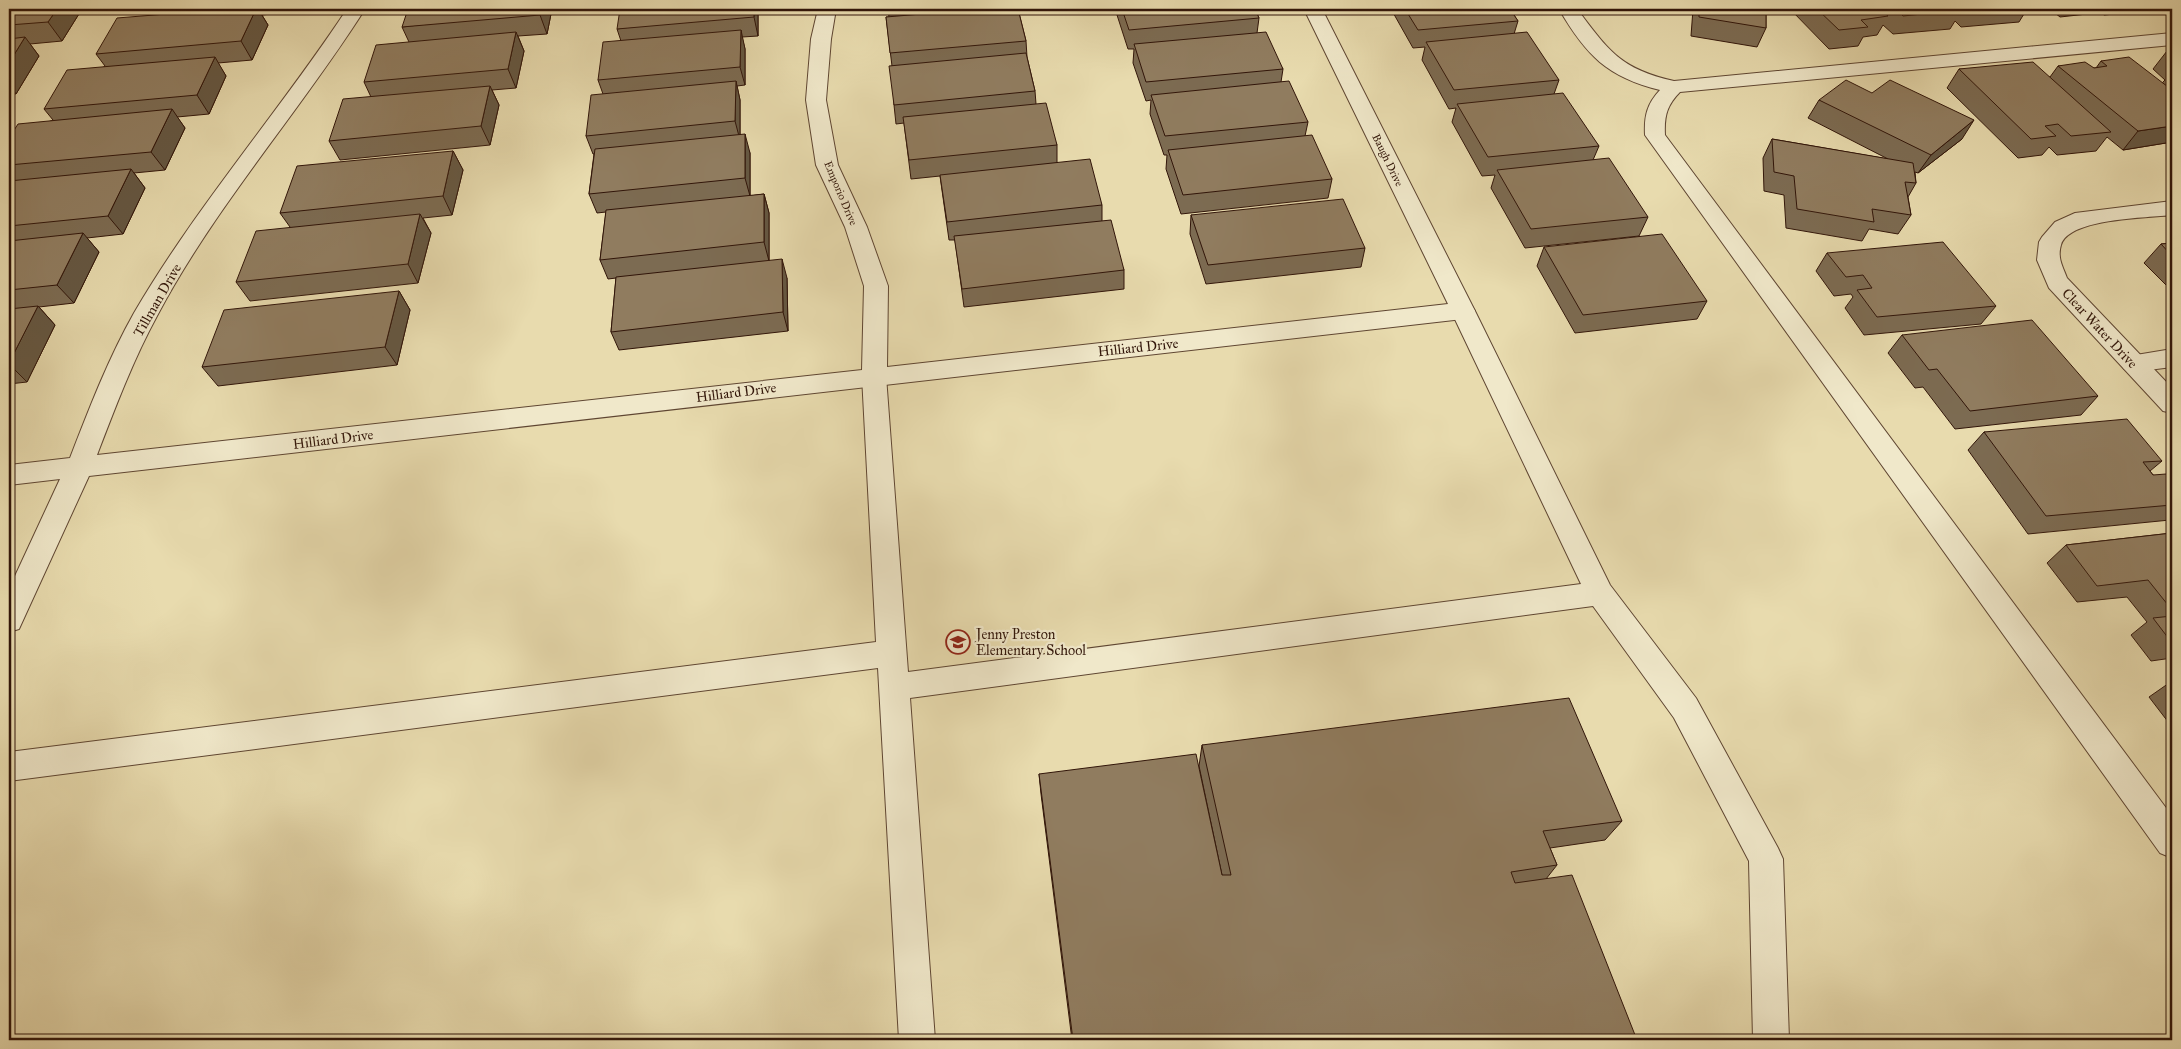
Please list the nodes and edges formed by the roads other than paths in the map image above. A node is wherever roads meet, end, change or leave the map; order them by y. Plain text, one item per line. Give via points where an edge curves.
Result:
1 (356, 9) edge
2 (827, 9) edge
3 (1313, 9) edge
4 (1568, 9) edge
5 (2172, 39) edge
6 (1674, 87) junction
7 (2172, 208) edge
8 (1463, 311) junction
9 (2172, 358) edge
10 (2133, 363) junction
11 (874, 376) junction
12 (2172, 404) edge
13 (79, 468) junction
14 (9, 475) edge
15 (1600, 593) junction
16 (9, 620) edge
17 (891, 652) junction
18 (894, 687) junction
19 (9, 767) edge
20 (2172, 842) edge
21 (917, 1040) edge
22 (1771, 1040) edge

1 - 13 street, Tillman Drive via 192,240 145,315 110,388
2 - 11 street, Emporio Drive via 820,39 816,100 827,165 856,227 876,286
3 - 8 street, Baugh Drive
4 - 6 street via 1608,61 1626,73
5 - 6 street
6 - 20 street via 1660,100 1654,117 1655,135
7 - 10 street, Clear Water Drive via 2084,218 2063,227 2050,242 2048,260 2057,282
8 - 11 street, Hilliard Drive
8 - 15 street, Baugh Drive
9 - 10 street
10 - 12 street, Clear Water Drive
11 - 13 street, Hilliard Drive
11 - 17 street, Emporio Drive
13 - 14 street, Hilliard Drive
13 - 16 street, Tillman Drive
15 - 18 street
15 - 22 street, Baugh Drive via 1685,708 1766,860
17 - 18 street, Emporio Drive
17 - 19 street
18 - 21 street, Emporio Drive

